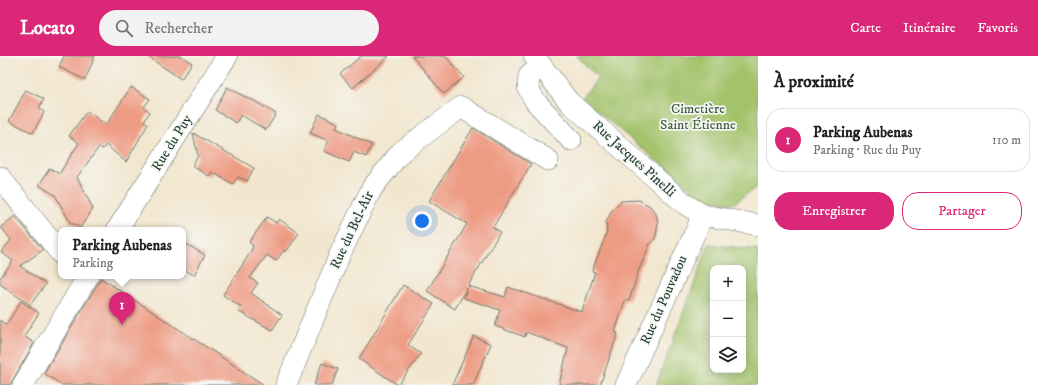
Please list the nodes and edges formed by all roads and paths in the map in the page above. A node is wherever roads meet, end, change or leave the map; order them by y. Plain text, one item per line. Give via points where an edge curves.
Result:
1 (227, 56) edge
2 (537, 61) edge
3 (572, 140) dead end
4 (548, 160) dead end
5 (0, 177) edge
6 (703, 215) junction
7 (758, 225) edge
8 (119, 227) edge
9 (58, 250) edge
10 (83, 279) edge
11 (23, 385) edge
12 (286, 385) edge
13 (626, 385) edge

1 - 8 street, Rue du Puy
2 - 3 street via 529,76 528,88 535,100
2 - 6 street, Rue Jacques Pinelli via 569,102 685,204
4 - 12 street, Rue du Bel-Air via 461,107 401,152 372,188 340,254
5 - 9 street
6 - 7 street, Rue Jacques Pinelli
6 - 13 street, Rue du Pouvadou
10 - 11 street

